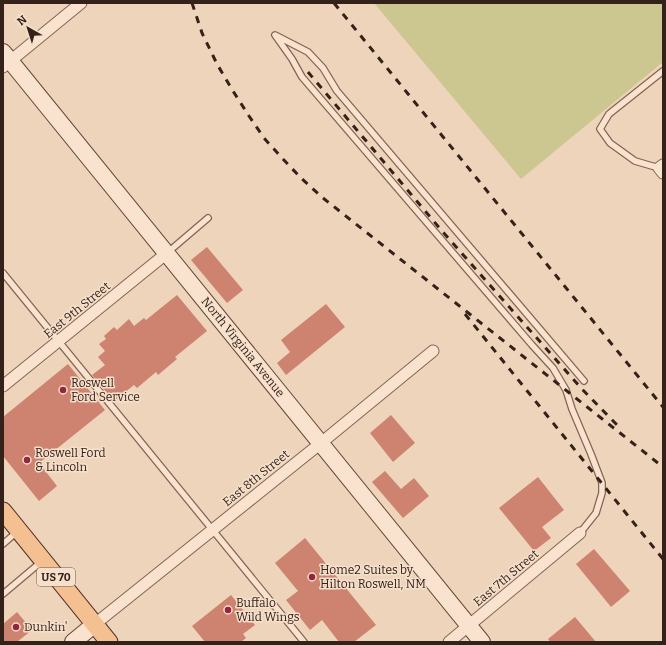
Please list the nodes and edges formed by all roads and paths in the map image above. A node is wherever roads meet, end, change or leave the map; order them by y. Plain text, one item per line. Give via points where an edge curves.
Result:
1 (81, 3) edge
2 (5, 60) edge
3 (663, 71) edge
4 (662, 169) edge
5 (208, 218) dead end
6 (167, 253) junction
7 (3, 273) edge
8 (59, 341) junction
9 (433, 351) dead end
10 (584, 381) dead end
11 (3, 386) edge
12 (321, 443) junction
13 (3, 511) edge
14 (212, 530) junction
15 (19, 531) junction
16 (580, 533) joint
17 (3, 544) edge
18 (43, 561) junction
19 (3, 594) edge
20 (95, 624) junction
21 (469, 626) junction
22 (73, 642) edge
23 (109, 642) edge
24 (304, 642) edge
25 (449, 642) edge
26 (482, 642) edge

1 - 2 street
2 - 6 street, North Virginia Avenue
3 - 4 lane via 610,114 600,129 610,143 635,161
5 - 6 lane
6 - 8 street, East 9th Street
6 - 12 street, North Virginia Avenue
7 - 8 lane
8 - 11 street, East 9th Street
8 - 14 lane
9 - 12 street, East 8th Street
10 - 16 lane via 337,91 323,68 308,52 275,35 302,77 553,368 566,390 602,482 602,493 596,513
12 - 14 street, East 8th Street
12 - 21 street, North Virginia Avenue
13 - 15 main road, US 70
14 - 20 street, East 8th Street
14 - 24 lane
15 - 17 lane
15 - 18 main road, US 70
16 - 21 street, East 7th Street
18 - 19 lane
18 - 20 main road, US 70
20 - 22 street
20 - 23 main road, US 70
21 - 25 street, East 7th Street
21 - 26 street, North Virginia Avenue

